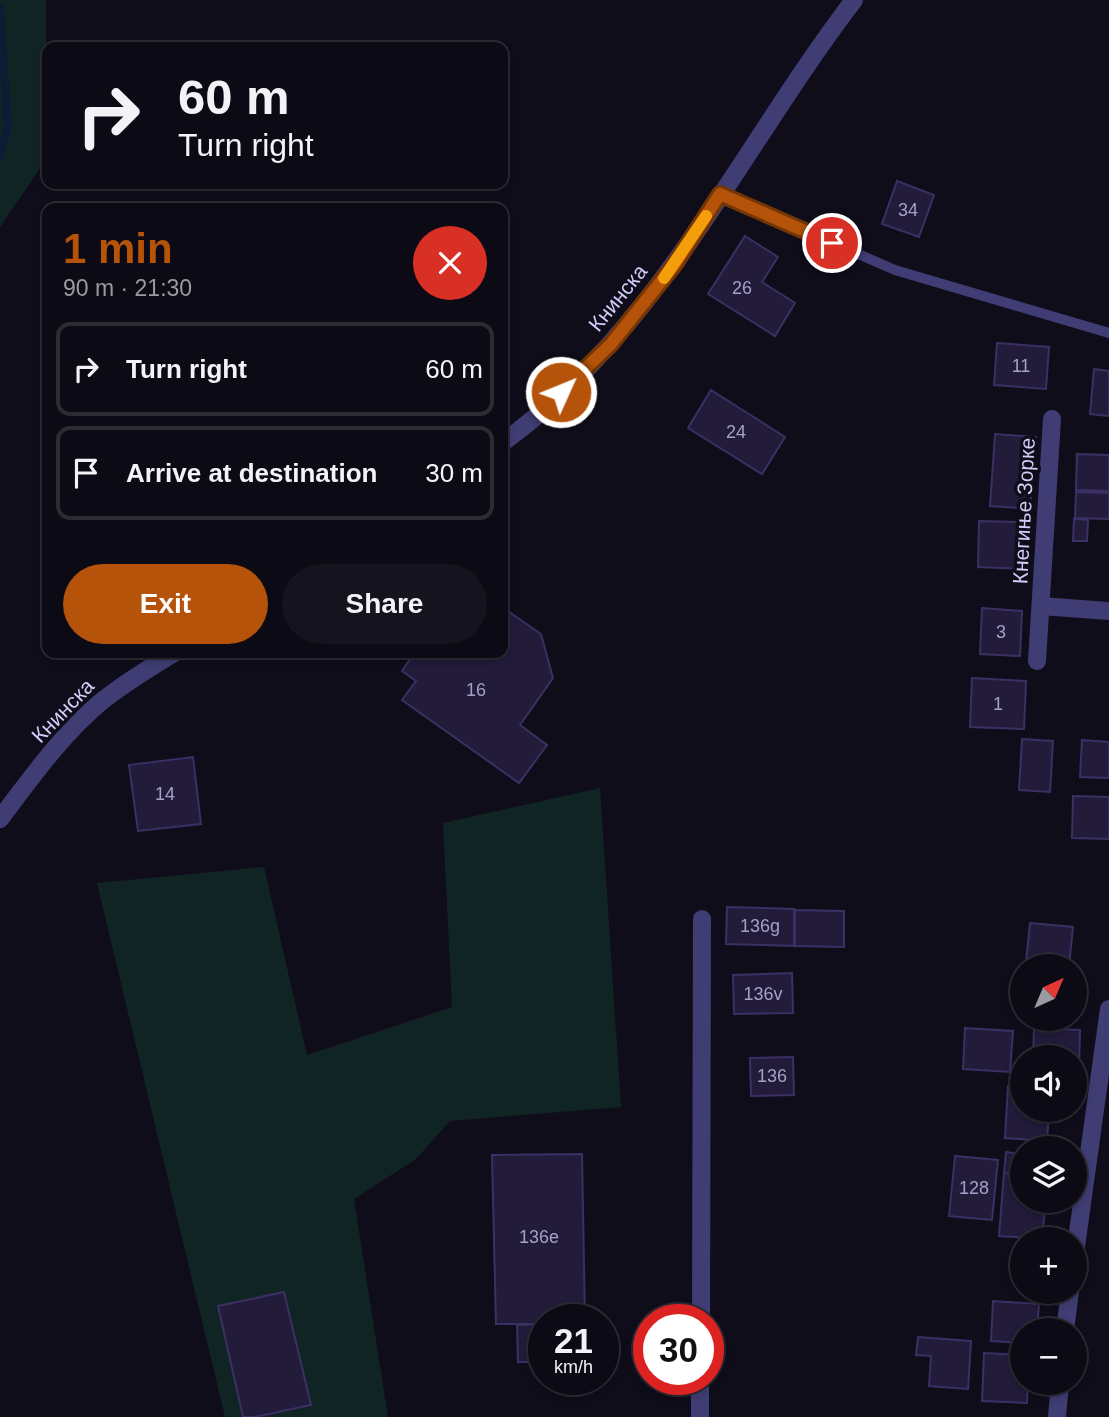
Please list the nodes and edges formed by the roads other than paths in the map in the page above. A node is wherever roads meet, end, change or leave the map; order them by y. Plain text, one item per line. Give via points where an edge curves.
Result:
1 (854, 0) edge
2 (720, 194) junction
3 (1109, 333) edge
4 (1052, 419) dead end
5 (508, 439) edge
6 (1041, 606) junction
7 (1109, 611) edge
8 (166, 658) edge
9 (1037, 661) dead end
10 (0, 819) edge
11 (702, 919) dead end
12 (1109, 1009) edge
13 (1079, 1227) edge
14 (701, 1304) edge
15 (701, 1395) edge
16 (1059, 1395) edge
17 (701, 1417) edge
18 (1057, 1417) edge

1 - 2 street, Книнска
2 - 3 lane via 895,270
2 - 5 street, Книнска via 675,264 611,344
4 - 6 street, Кнегиње Зорке
6 - 7 street, Кнегиње Зорке
6 - 9 street, Кнегиње Зорке
8 - 10 street, Книнска via 99,703
11 - 14 street
12 - 13 street
15 - 17 street
16 - 18 street

